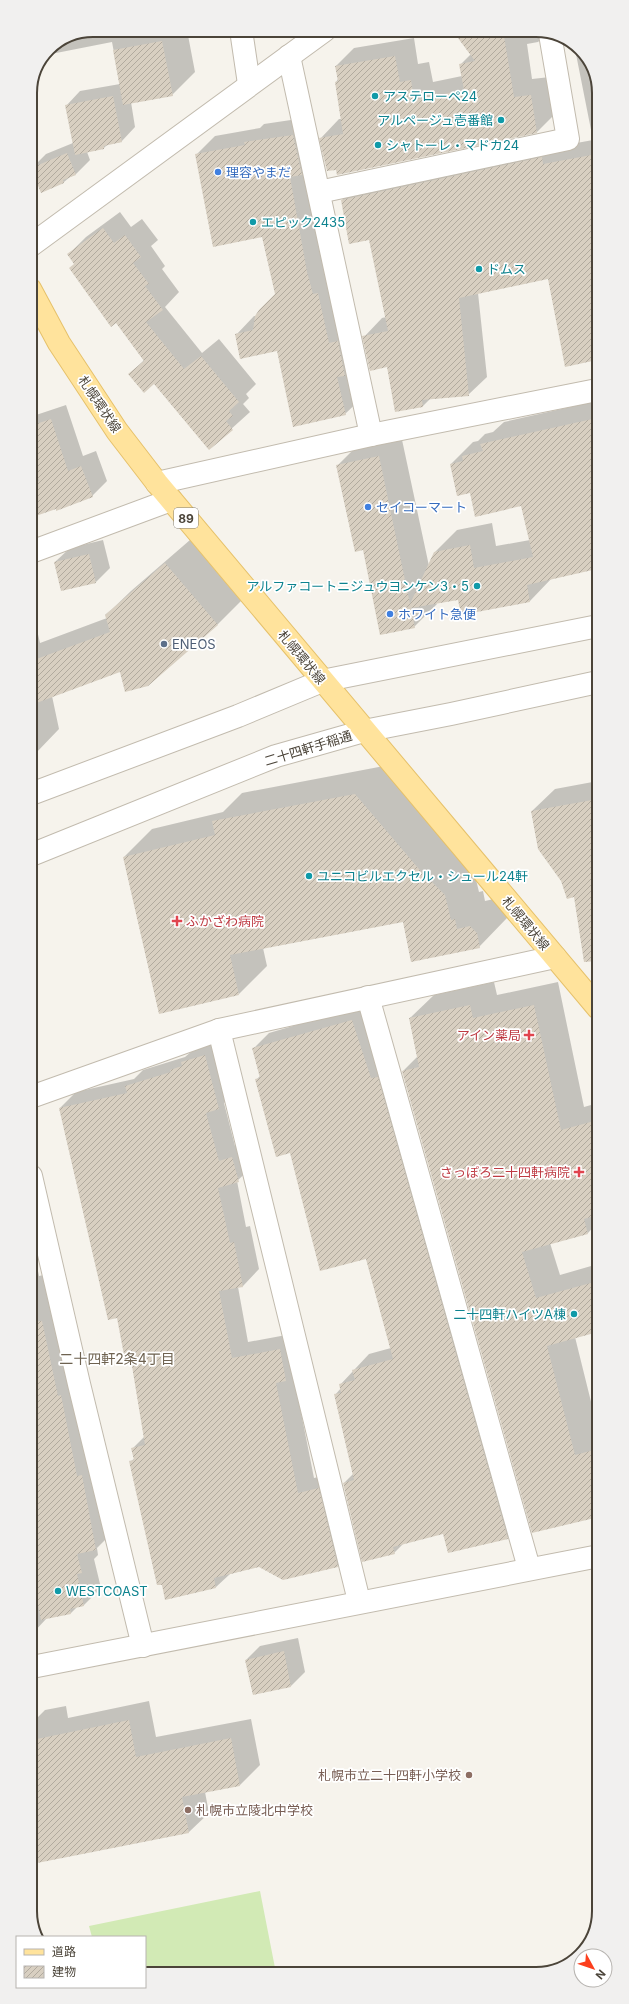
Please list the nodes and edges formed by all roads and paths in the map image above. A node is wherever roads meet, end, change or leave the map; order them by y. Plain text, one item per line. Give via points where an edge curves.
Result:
1 (242, 37) edge
2 (315, 37) edge
3 (551, 39) edge
4 (289, 56) junction
5 (249, 84) junction
6 (319, 192) junction
7 (37, 241) edge
8 (37, 302) edge
9 (592, 391) edge
10 (371, 436) junction
11 (164, 492) junction
12 (37, 549) edge
13 (592, 627) edge
14 (322, 681) junction
15 (592, 683) edge
16 (364, 731) junction
17 (37, 792) edge
18 (37, 853) edge
19 (555, 957) junction
20 (368, 997) junction
21 (592, 1001) edge
22 (219, 1030) junction
23 (37, 1095) edge
24 (37, 1202) edge
25 (592, 1557) edge
26 (529, 1568) junction
27 (359, 1601) junction
28 (143, 1646) junction
29 (37, 1666) edge

1 - 5 street
2 - 4 street
3 - 6 street via 568,139
4 - 5 street
4 - 6 street
5 - 7 street
6 - 10 street
8 - 11 main road, 札幌環状線 / 89 via 59,343 117,432
9 - 10 street
10 - 11 street
11 - 12 street
11 - 14 main road, 札幌環状線 / 89
13 - 14 street
14 - 16 main road, 札幌環状線 / 89
14 - 17 street via 238,716
15 - 16 street, 二十四軒手稲通
16 - 18 street, 二十四軒手稲通 via 276,756
16 - 19 main road, 札幌環状線 / 89
19 - 20 street
19 - 21 main road, 札幌環状線 / 89
20 - 22 street
20 - 26 street
22 - 23 street
22 - 27 street
24 - 28 street
25 - 26 street
26 - 27 street
27 - 28 street
28 - 29 street

